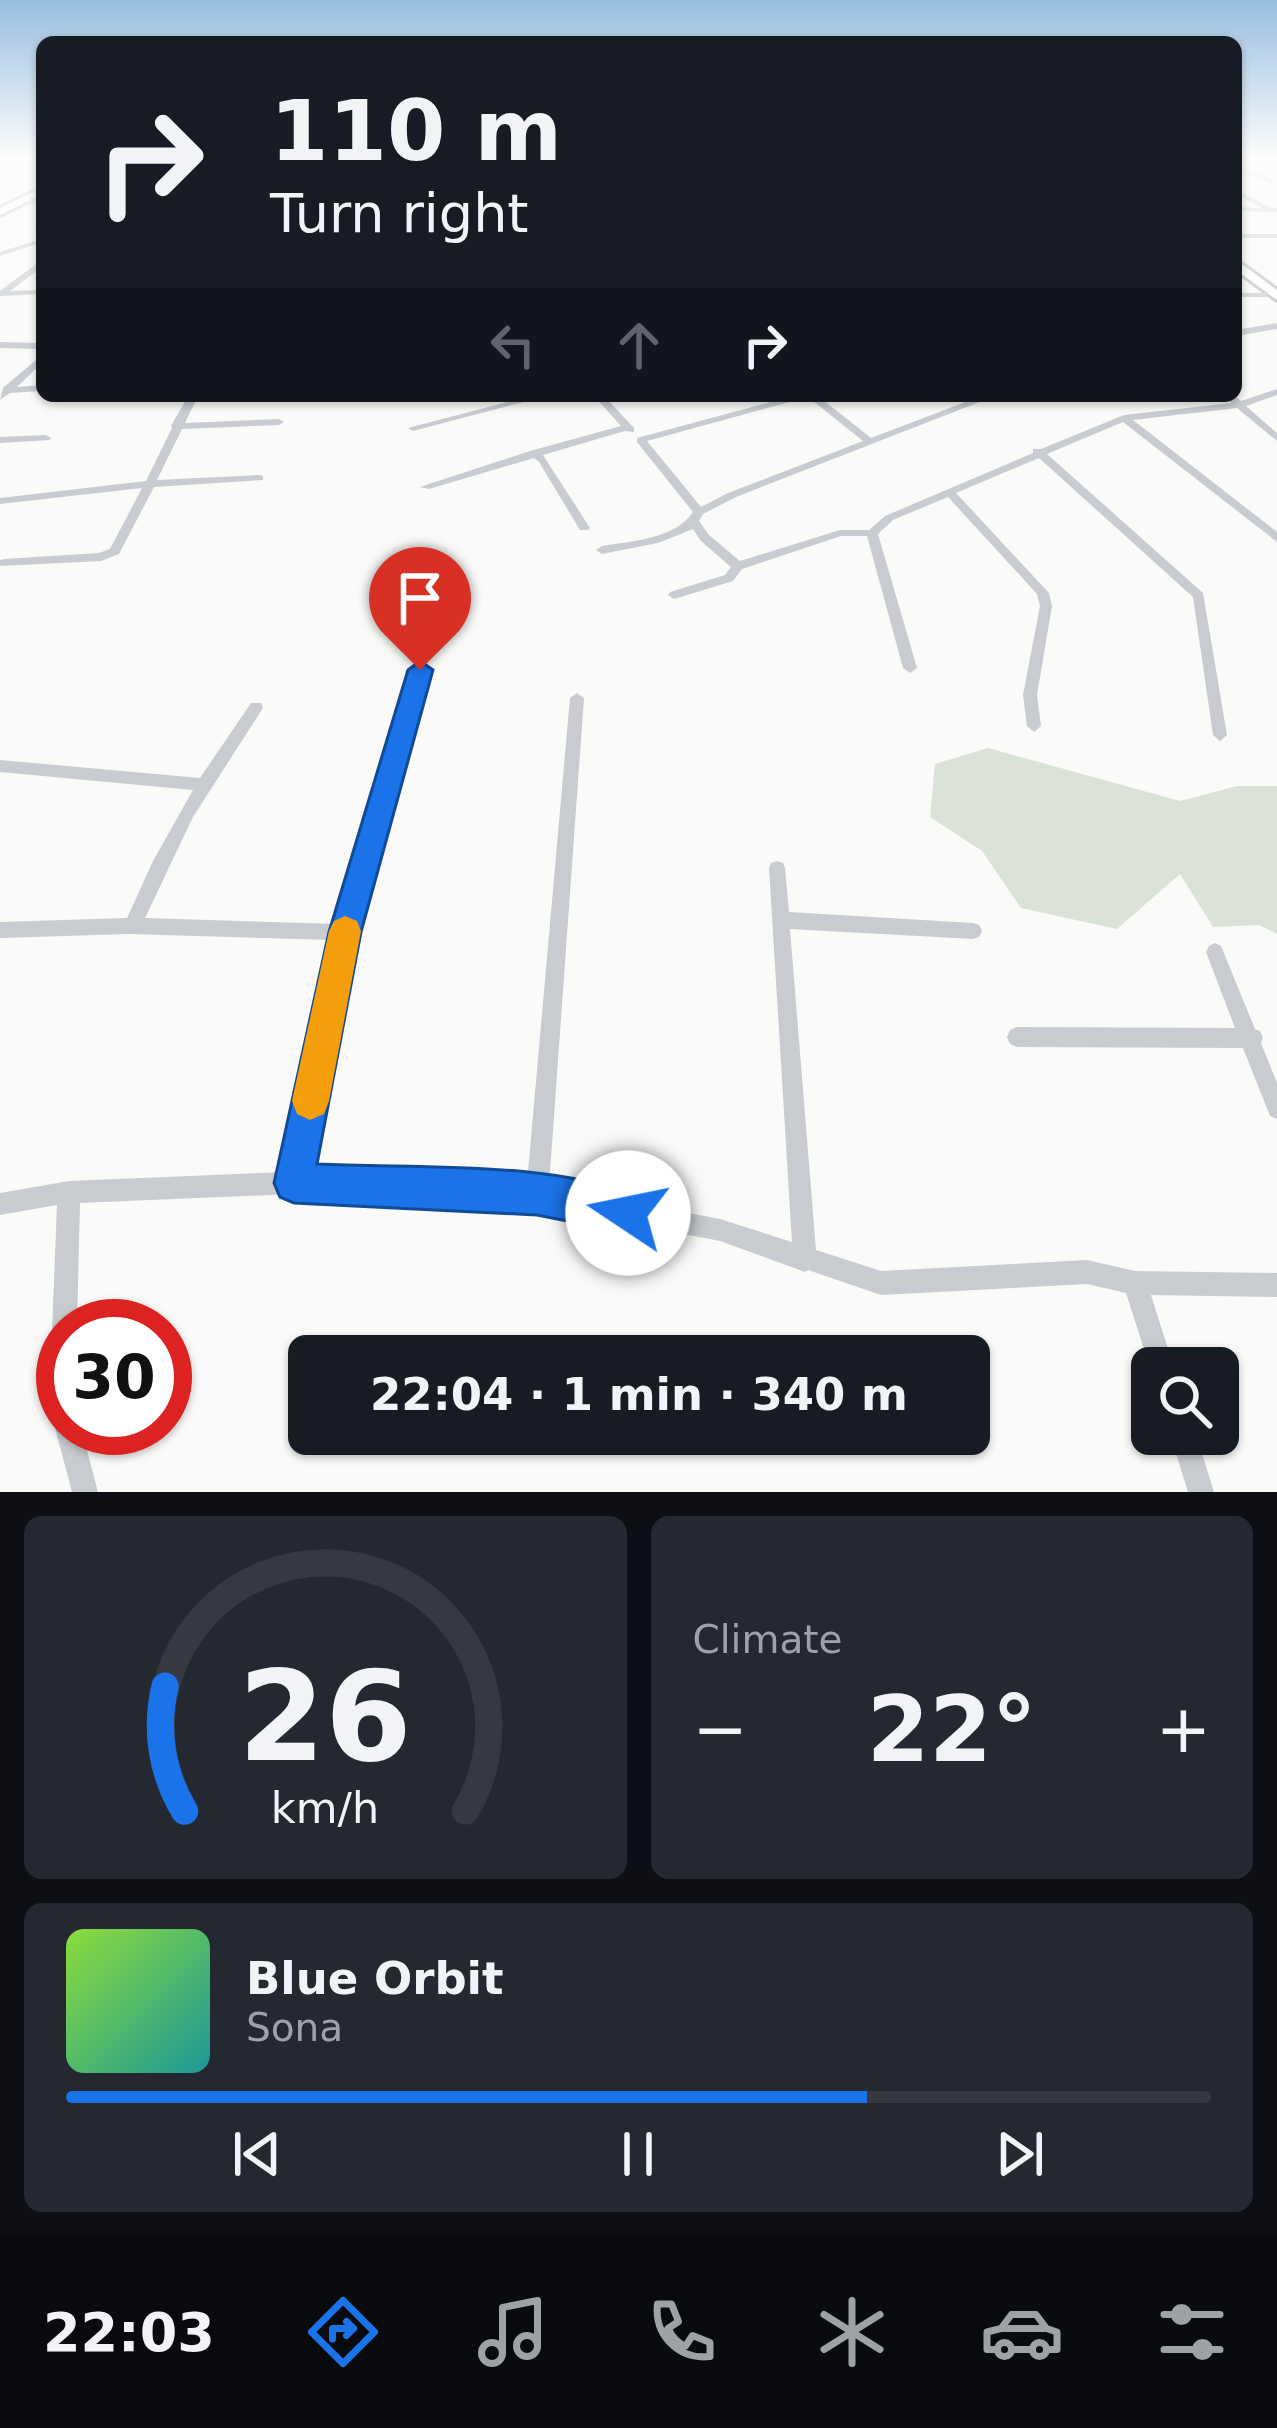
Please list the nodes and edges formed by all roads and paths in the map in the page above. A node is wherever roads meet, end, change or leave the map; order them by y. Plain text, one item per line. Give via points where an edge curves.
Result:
1 (1242, 236) edge
2 (1277, 236) edge
3 (36, 245) edge
4 (0, 254) edge
5 (36, 269) edge
6 (1242, 273) edge
7 (36, 292) edge
8 (0, 294) edge
9 (1242, 295) edge
10 (1273, 298) edge
11 (1277, 326) edge
12 (1242, 332) edge
13 (0, 345) edge
14 (36, 346) edge
15 (36, 363) edge
16 (36, 389) edge
17 (1277, 392) edge
18 (3, 393) edge
19 (1242, 399) edge
20 (190, 402) edge
21 (517, 402) edge
22 (604, 402) edge
23 (785, 402) edge
24 (816, 402) edge
25 (974, 402) edge
26 (1228, 402) edge
27 (1235, 402) edge
28 (1124, 418) junction
29 (279, 422) dead end
30 (176, 426) junction
31 (627, 427) junction
32 (413, 428) dead end
33 (46, 437) dead end
34 (1277, 438) edge
35 (0, 440) edge
36 (641, 440) junction
37 (870, 442) junction
38 (1037, 451) junction
39 (535, 454) junction
40 (259, 478) dead end
41 (150, 484) junction
42 (425, 487) dead end
43 (948, 491) junction
44 (0, 501) edge
45 (696, 516) junction
46 (584, 528) dead end
47 (872, 533) junction
48 (1277, 538) edge
49 (602, 550) dead end
50 (4, 563) dead end
51 (738, 566) junction
52 (674, 595) dead end
53 (910, 668) dead end
54 (420, 670) dead end
55 (577, 698) dead end
56 (256, 707) dead end
57 (1034, 726) dead end
58 (1220, 735) dead end
59 (0, 766) edge
60 (200, 784) junction
61 (777, 868) dead end
62 (781, 920) junction
63 (133, 926) junction
64 (0, 930) edge
65 (973, 931) dead end
66 (345, 932) junction
67 (1215, 952) dead end
68 (1017, 1037) dead end
69 (1252, 1038) junction
70 (1277, 1108) edge
71 (294, 1183) junction
72 (69, 1192) junction
73 (537, 1195) junction
74 (0, 1204) edge
75 (805, 1260) junction
76 (1135, 1283) junction
77 (1277, 1285) edge
78 (66, 1299) edge
79 (1155, 1347) edge
80 (75, 1455) edge
81 (1190, 1455) edge
82 (85, 1492) edge
83 (1201, 1492) edge

1 - 2 street
3 - 4 street
5 - 8 street
6 - 10 main road
7 - 8 street
9 - 10 street
11 - 12 street
13 - 14 street
15 - 18 street
16 - 18 street
17 - 19 street
20 - 30 street
21 - 32 street
22 - 31 street
23 - 36 street
24 - 37 street
25 - 37 street
26 - 28 street
27 - 34 street
28 - 38 street
28 - 48 street
29 - 30 street
30 - 41 street
31 - 36 street
31 - 39 street
33 - 35 street
36 - 45 street
37 - 45 street
38 - 43 street
38 - 58 street via 1199,596
39 - 42 street
39 - 46 street
40 - 41 street
41 - 44 street
41 - 50 street via 115,551
43 - 47 street
43 - 57 street via 1042,593
45 - 49 street via 689,527 654,540
45 - 51 street via 705,538
47 - 51 street via 840,533
47 - 53 street
51 - 52 street via 729,578
54 - 66 street
55 - 73 street
56 - 60 street
59 - 60 street
60 - 63 street
61 - 62 street
62 - 65 street
62 - 75 street
63 - 64 street
63 - 66 street
66 - 71 street
67 - 69 street
68 - 69 street
69 - 70 street
71 - 72 street
71 - 73 street
72 - 74 street
72 - 78 street
73 - 75 street via 720,1230
75 - 76 street via 881,1283 1087,1272
76 - 77 street
76 - 79 street
80 - 82 street
81 - 83 street

